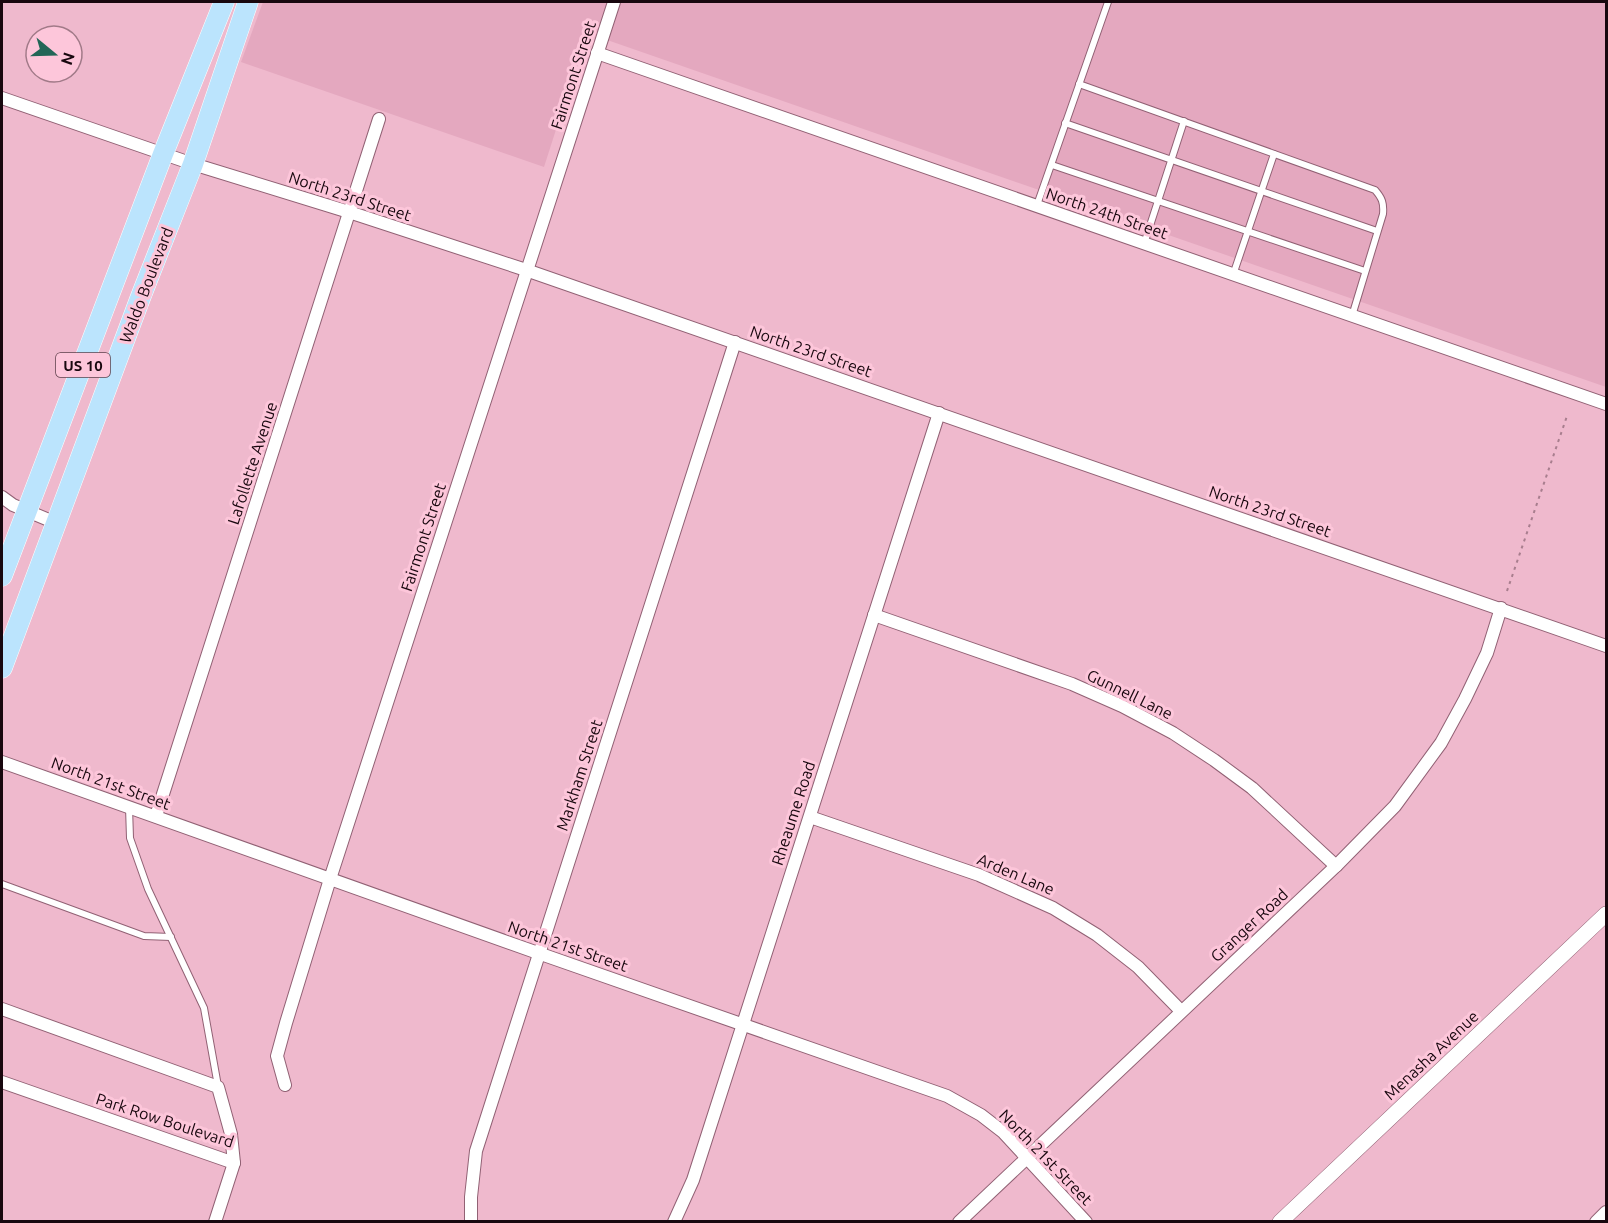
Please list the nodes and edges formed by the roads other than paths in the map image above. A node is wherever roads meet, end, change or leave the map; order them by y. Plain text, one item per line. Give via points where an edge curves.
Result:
1 (224, 2) edge
2 (248, 2) edge
3 (614, 2) edge
4 (1108, 2) edge
5 (597, 53) junction
6 (1079, 84) junction
7 (2, 98) edge
8 (379, 119) dead end
9 (1184, 122) junction
10 (1065, 123) junction
11 (163, 154) junction
12 (1274, 154) junction
13 (1171, 160) junction
14 (193, 164) junction
15 (1052, 165) junction
16 (1261, 192) junction
17 (1158, 202) junction
18 (1036, 206) junction
19 (349, 212) junction
20 (1377, 231) junction
21 (1248, 232) junction
22 (1144, 244) junction
23 (526, 270) junction
24 (1365, 271) junction
25 (1233, 275) junction
26 (1352, 316) junction
27 (735, 342) junction
28 (1606, 405) edge
29 (939, 413) junction
30 (2, 497) edge
31 (27, 511) junction
32 (56, 523) junction
33 (2, 576) edge
34 (1501, 608) junction
35 (874, 615) junction
36 (1606, 646) edge
37 (2, 668) edge
38 (2, 762) edge
39 (129, 807) junction
40 (156, 816) junction
41 (810, 817) junction
42 (1336, 866) junction
43 (330, 879) junction
44 (2, 884) edge
45 (1606, 914) edge
46 (171, 937) junction
47 (538, 953) junction
48 (2, 1009) edge
49 (1181, 1011) junction
50 (743, 1024) junction
51 (2, 1082) edge
52 (285, 1085) dead end
53 (218, 1087) junction
54 (1026, 1158) junction
55 (234, 1163) junction
56 (1606, 1212) edge
57 (215, 1221) edge
58 (471, 1221) edge
59 (674, 1221) edge
60 (959, 1221) edge
61 (1086, 1221) edge
62 (1280, 1221) edge
63 (1596, 1221) edge

1 - 11 main road, Waldo Boulevard / US 10
2 - 14 main road, Waldo Boulevard / US 10
3 - 5 street, Fairmont Street
4 - 6 lane
5 - 18 street, North 24th Street
5 - 23 street, Fairmont Street
6 - 9 lane
6 - 10 lane
7 - 11 street, North 23rd Street
8 - 19 street, Lafollette Avenue
9 - 12 lane
9 - 13 lane
10 - 13 lane
10 - 15 lane
11 - 14 street, North 23rd Street
11 - 31 main road, Waldo Boulevard / US 10
12 - 16 lane
12 - 20 lane via 1375,190 1384,204
13 - 16 lane
13 - 17 lane
14 - 19 street, North 23rd Street
14 - 32 main road, Waldo Boulevard / US 10
15 - 17 lane
15 - 18 lane
16 - 20 lane
16 - 21 lane
17 - 21 lane
17 - 22 lane
18 - 22 street, North 24th Street
19 - 23 street, North 23rd Street
19 - 40 street, Lafollette Avenue
20 - 24 lane
21 - 24 lane
21 - 25 lane
22 - 25 street, North 24th Street
23 - 27 street, North 23rd Street
23 - 43 street, Fairmont Street
24 - 26 lane
25 - 26 street, North 24th Street
26 - 28 street, North 24th Street
27 - 29 street, North 23rd Street
27 - 47 street, Markham Street
29 - 34 street, North 23rd Street
29 - 35 street, Rheaume Road
30 - 31 street
31 - 32 street
31 - 33 main road, Waldo Boulevard / US 10
32 - 37 main road, Waldo Boulevard / US 10
34 - 36 street, North 23rd Street
34 - 42 street, Granger Road via 1488,653 1441,743 1395,806
35 - 41 street, Rheaume Road
35 - 42 street, Gunnell Lane via 1072,684 1173,733 1252,788
38 - 39 street, North 21st Street
39 - 40 street, North 21st Street
39 - 46 lane via 130,838
40 - 43 street, North 21st Street
41 - 49 street, Arden Lane via 979,875 1053,908 1130,961
41 - 50 street, Rheaume Road
42 - 49 street, Granger Road
43 - 47 street, North 21st Street
43 - 52 street, Fairmont Street via 285,1023 278,1056
44 - 46 lane via 144,936
45 - 62 street, Menasha Avenue
46 - 53 lane via 204,1008
47 - 50 street, North 21st Street
47 - 58 street, Markham Street via 476,1151
48 - 53 street
49 - 54 street, Granger Road
50 - 54 street, North 21st Street via 947,1096 981,1115
50 - 59 street, Rheaume Road via 693,1180
51 - 55 street, Park Row Boulevard
53 - 55 street, Park Row Boulevard via 231,1134
54 - 60 street, Granger Road
54 - 61 street, North 21st Street
55 - 57 street
56 - 63 street

